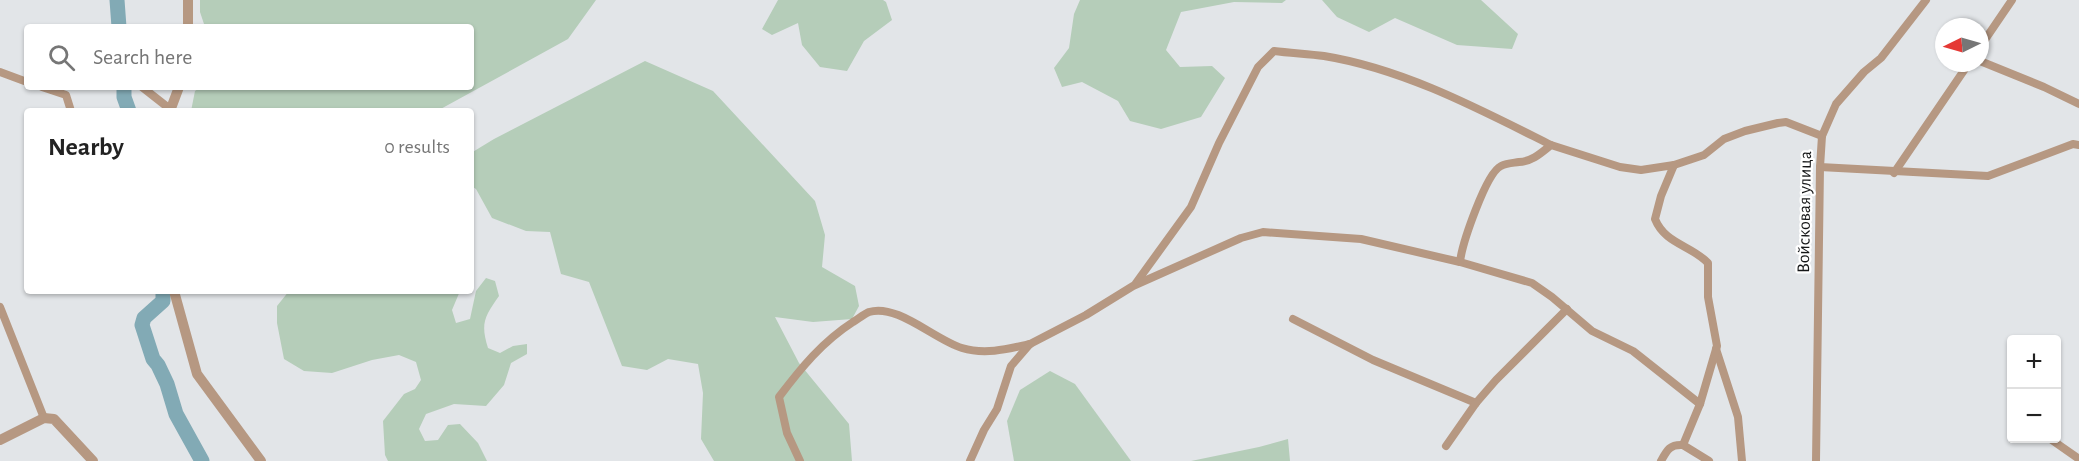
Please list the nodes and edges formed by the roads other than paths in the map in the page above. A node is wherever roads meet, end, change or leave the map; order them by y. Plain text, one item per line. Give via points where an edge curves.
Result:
1 (188, 0) edge
2 (1926, 0) edge
3 (2012, 0) edge
4 (188, 24) edge
5 (1989, 34) edge
6 (1989, 65) edge
7 (0, 72) edge
8 (1963, 72) edge
9 (24, 81) edge
10 (51, 90) edge
11 (146, 90) edge
12 (177, 90) edge
13 (2079, 104) edge
14 (70, 108) edge
15 (168, 108) edge
16 (171, 108) edge
17 (1822, 136) junction
18 (1551, 145) junction
19 (2079, 146) edge
20 (1674, 165) junction
21 (1820, 167) junction
22 (1894, 173) junction
23 (1460, 262) junction
24 (1133, 286) junction
25 (175, 294) edge
26 (0, 307) edge
27 (1566, 309) junction
28 (1293, 319) dead end
29 (1030, 344) junction
30 (1716, 349) junction
31 (1476, 403) junction
32 (1700, 404) junction
33 (44, 418) junction
34 (0, 440) edge
35 (2056, 443) edge
36 (1683, 445) junction
37 (1446, 446) dead end
38 (2079, 459) edge
39 (93, 461) edge
40 (261, 461) edge
41 (800, 461) edge
42 (970, 461) edge
43 (1661, 461) edge
44 (1706, 461) edge
45 (1742, 461) edge
46 (1816, 461) edge

1 - 4 street
2 - 17 street, Войсковая улица via 1881,58 1836,104
3 - 5 street
6 - 13 street
7 - 9 street
8 - 22 street
10 - 14 street via 66,95
11 - 15 street
12 - 16 street
17 - 20 street via 1786,122 1778,123 1745,131 1704,155
17 - 21 street, Войсковая улица
18 - 20 street via 1620,167 1641,170
18 - 23 street via 1530,160 1501,166 1490,177 1461,247
18 - 24 street via 1473,106 1386,72 1325,56 1274,51 1258,67 1191,207
19 - 22 street via 2073,144 1988,176
20 - 30 street via 1655,219 1662,233 1708,263 1708,297
21 - 22 street
21 - 46 street, Войсковая улица
23 - 24 street via 1361,239 1263,232
23 - 27 street via 1532,283
24 - 29 street
25 - 40 street via 197,374
26 - 33 street
27 - 31 street
27 - 32 street via 1592,331 1633,351
28 - 31 street via 1373,360
29 - 41 street via 982,352 962,348 896,314 868,312 821,346 778,397
29 - 42 street via 1011,366 997,409
30 - 32 street
30 - 45 street via 1738,417
31 - 37 street
32 - 36 street
33 - 34 street
33 - 39 street via 54,419
35 - 38 street
36 - 43 street via 1668,448
36 - 44 street

